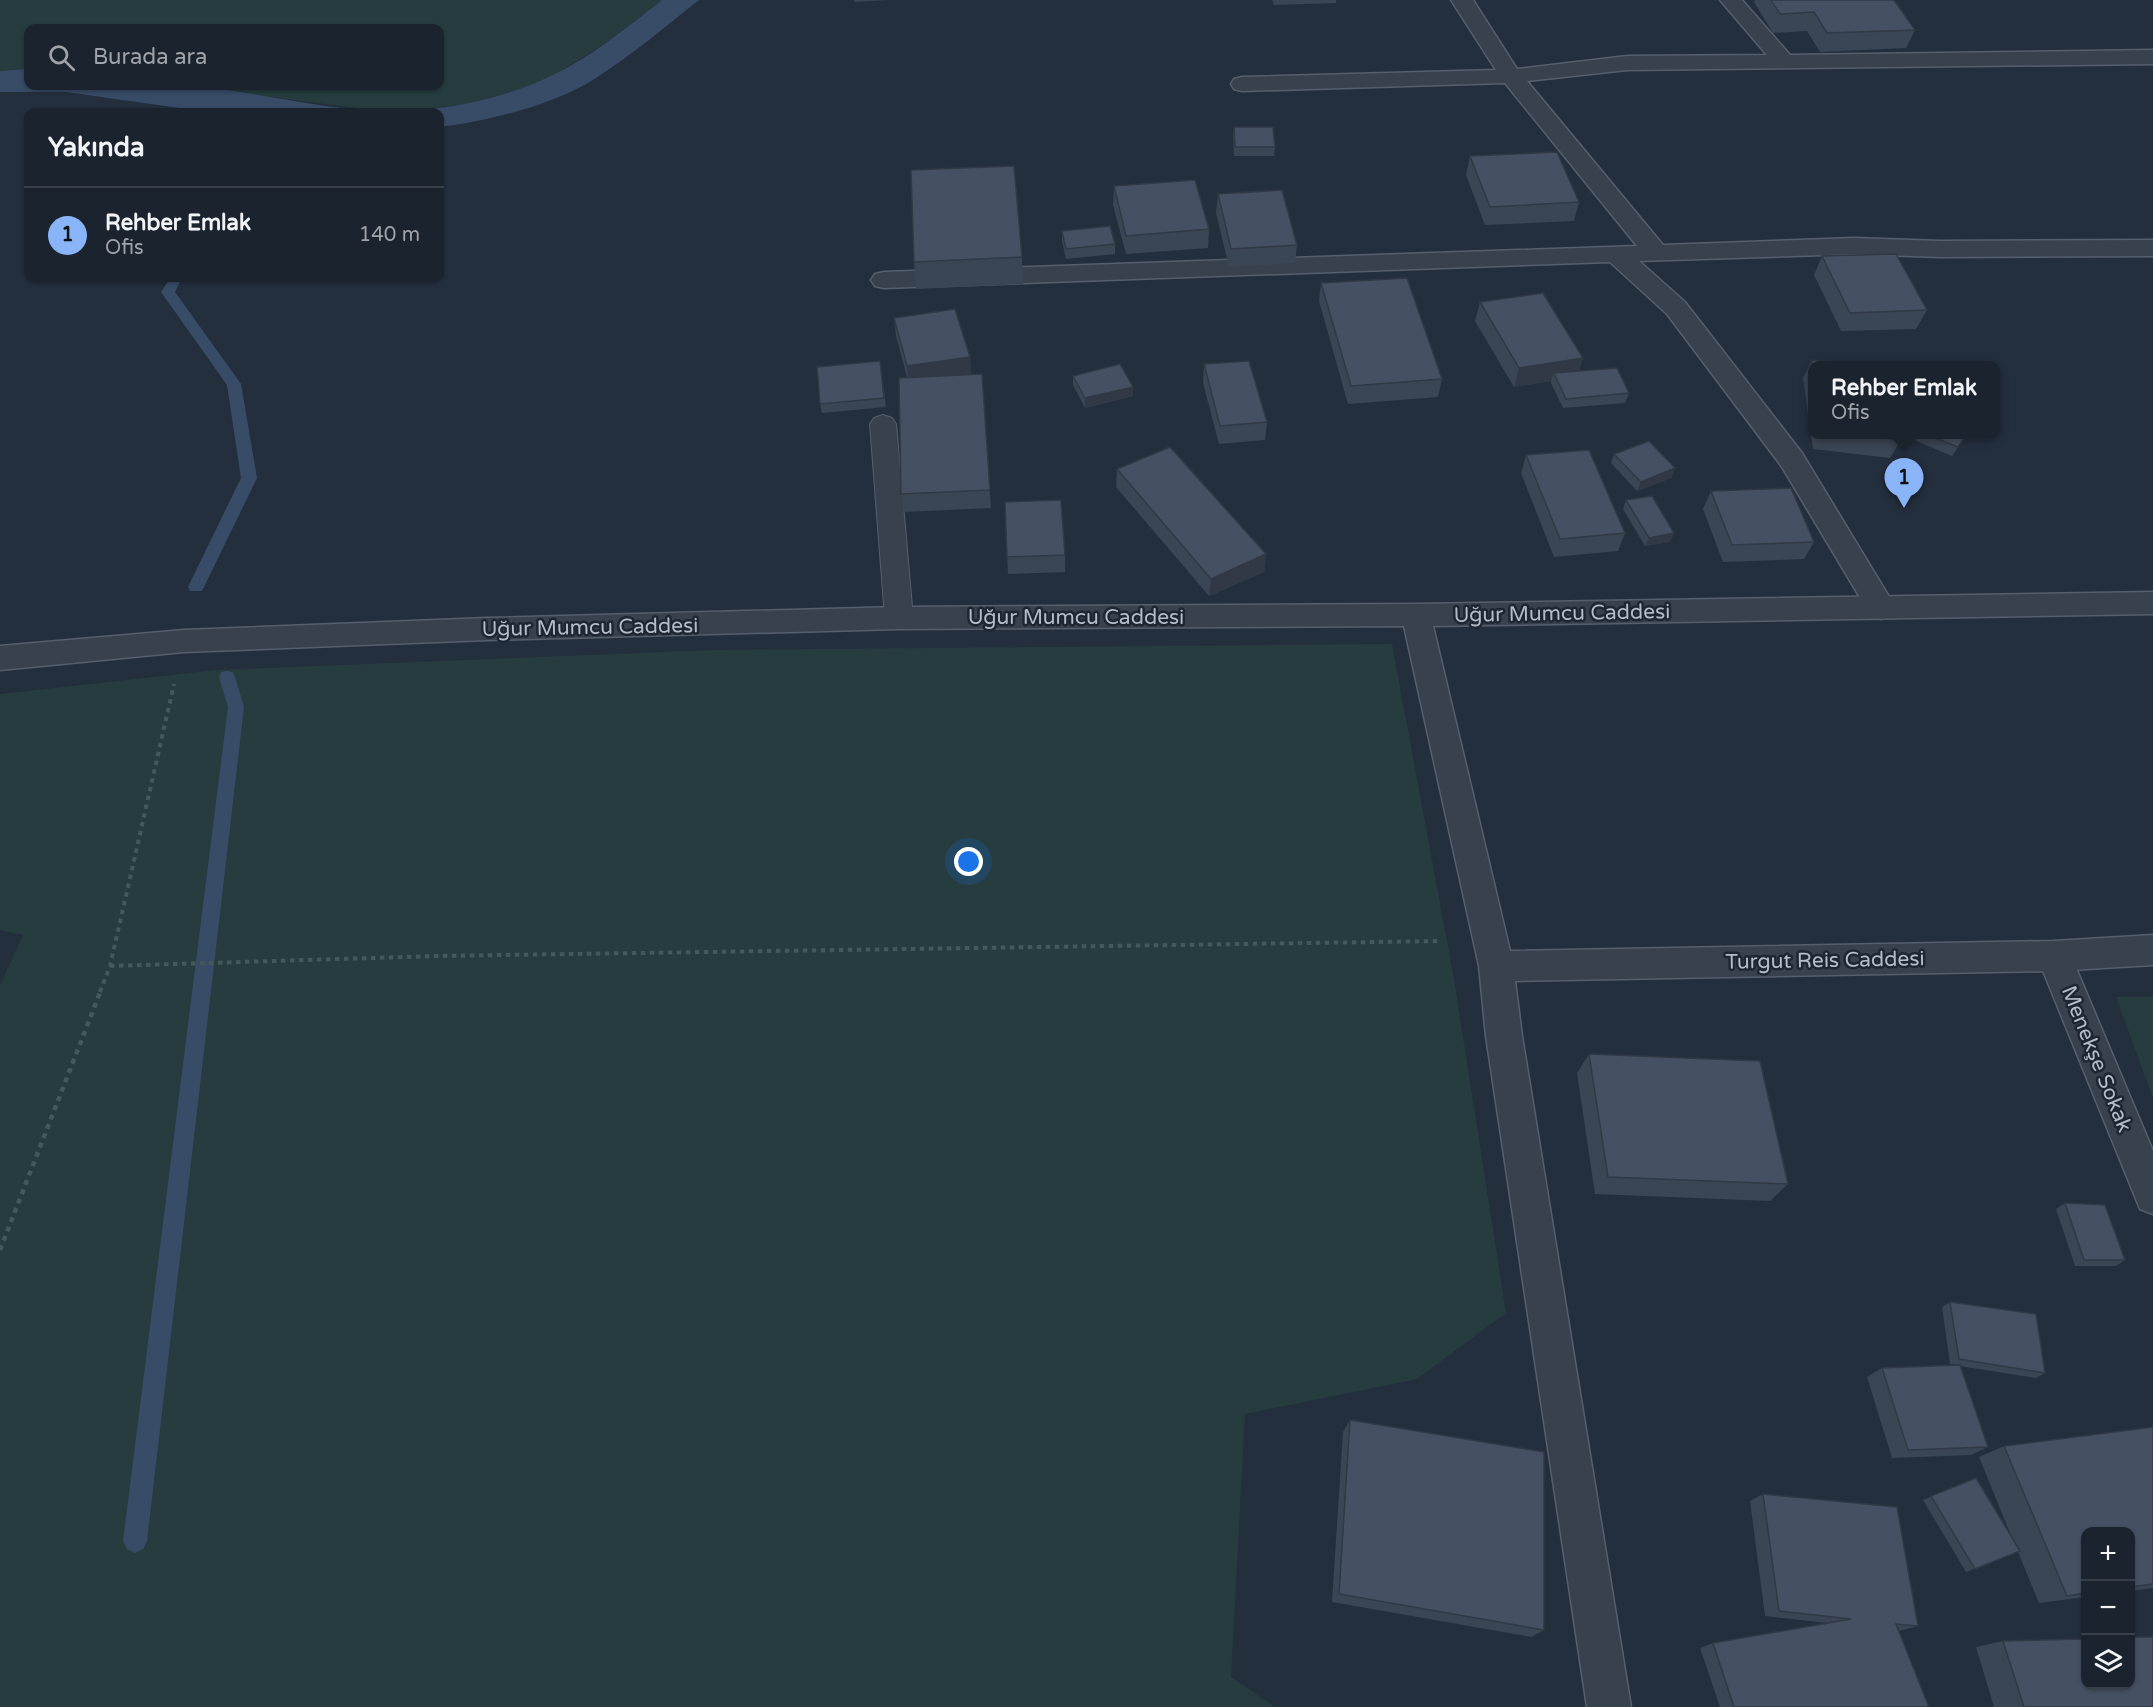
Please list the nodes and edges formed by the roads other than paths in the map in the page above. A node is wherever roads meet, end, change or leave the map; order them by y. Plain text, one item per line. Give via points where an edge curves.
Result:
1 (1462, 0) edge
2 (1731, 0) edge
3 (2153, 57) edge
4 (1784, 61) junction
5 (1511, 76) junction
6 (1242, 84) dead end
7 (2153, 248) edge
8 (1657, 254) junction
9 (1617, 255) junction
10 (885, 280) dead end
11 (884, 424) dead end
12 (2153, 603) edge
13 (1881, 608) junction
14 (1416, 615) junction
15 (899, 618) junction
16 (0, 658) edge
17 (2153, 950) edge
18 (2054, 956) junction
19 (1496, 966) junction
20 (2153, 1196) edge
21 (1609, 1707) edge

1 - 5 street
2 - 4 street
3 - 4 street
4 - 5 street via 1627,63
5 - 6 street
5 - 8 street
7 - 8 street via 1854,246
8 - 9 street
9 - 10 street
9 - 13 street via 1676,308 1792,460
11 - 15 lane
12 - 13 street, Uğur Mumcu Caddesi
13 - 14 street, Uğur Mumcu Caddesi
14 - 15 street, Uğur Mumcu Caddesi
14 - 19 street
15 - 16 street, Uğur Mumcu Caddesi via 184,641
17 - 18 street, Turgut Reis Caddesi
18 - 19 street, Turgut Reis Caddesi
18 - 20 street, Menekşe Sokak
19 - 21 street

